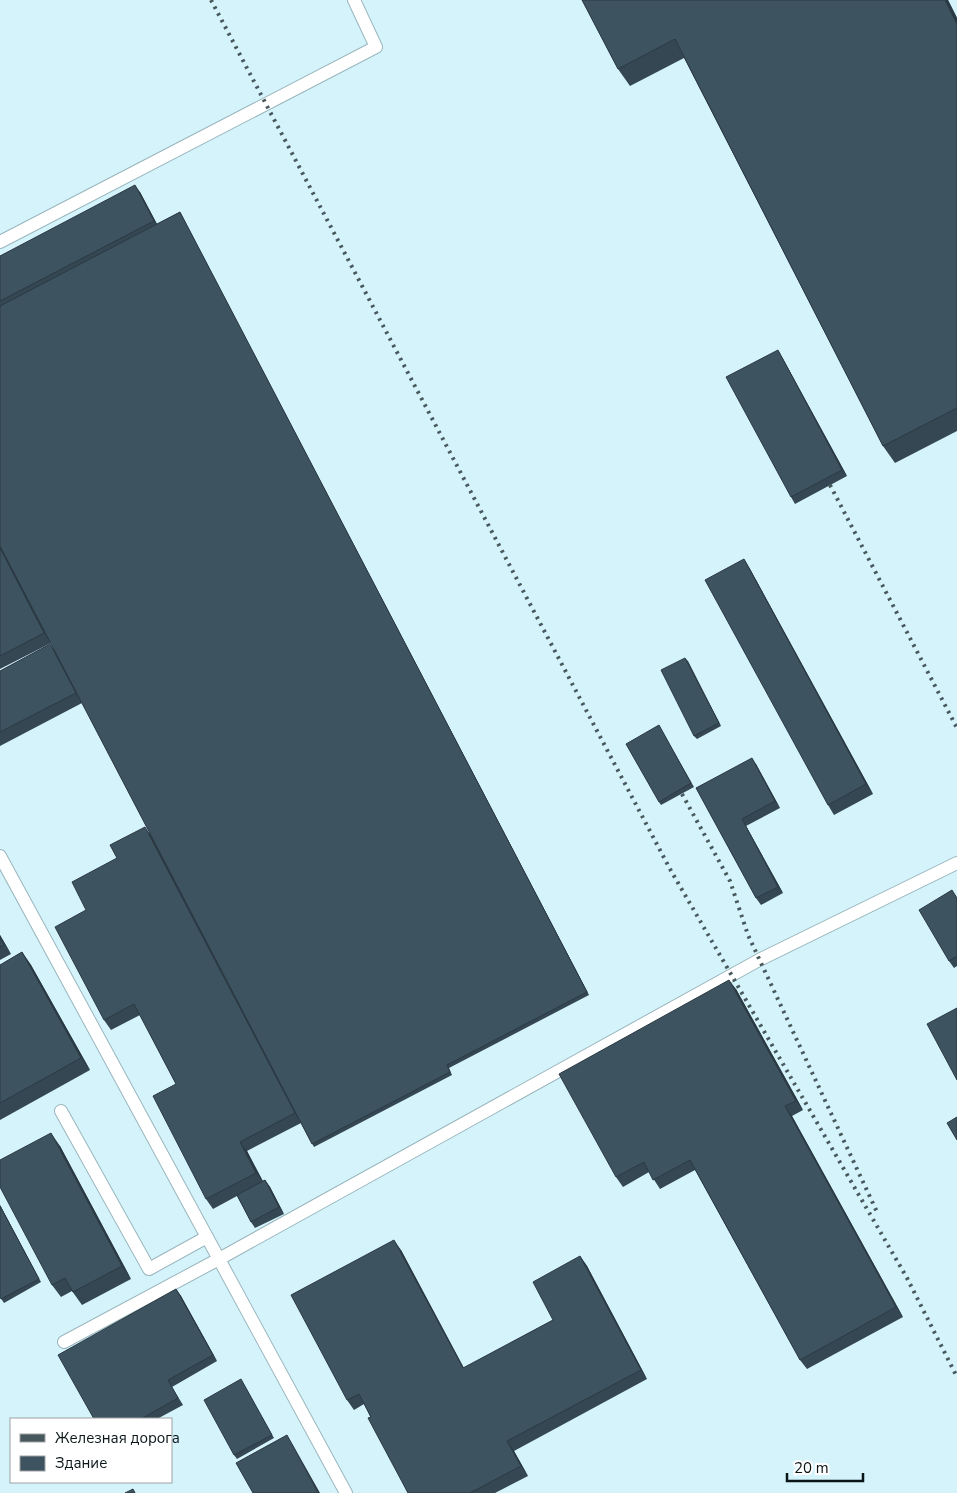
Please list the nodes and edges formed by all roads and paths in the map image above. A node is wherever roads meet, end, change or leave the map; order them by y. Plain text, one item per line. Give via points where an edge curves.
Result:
1 (354, 0) edge
2 (0, 242) edge
3 (0, 856) edge
4 (957, 863) edge
5 (61, 1111) dead end
6 (207, 1237) junction
7 (219, 1259) junction
8 (64, 1342) dead end
9 (346, 1493) edge

1 - 2 lane via 376,47
3 - 6 lane
4 - 7 lane via 759,960
5 - 6 lane via 149,1269
6 - 7 lane
7 - 8 lane
7 - 9 lane

